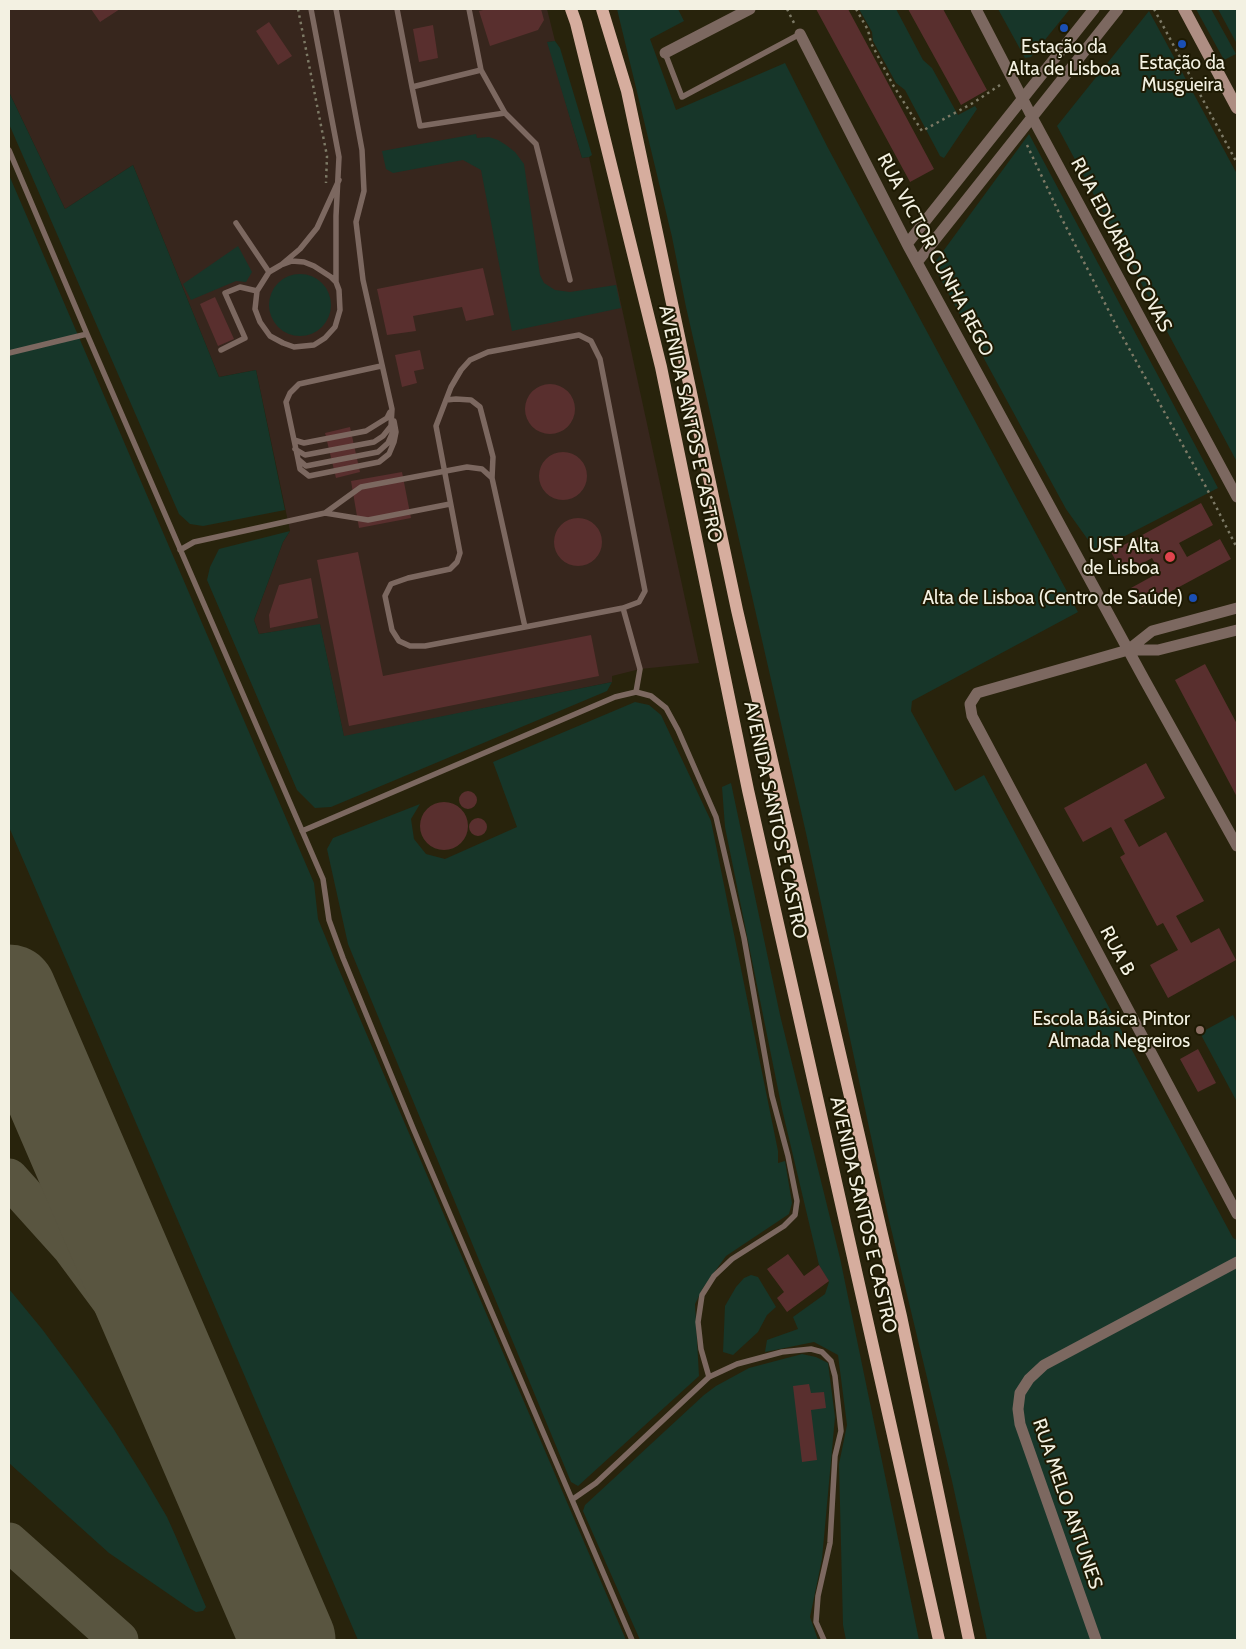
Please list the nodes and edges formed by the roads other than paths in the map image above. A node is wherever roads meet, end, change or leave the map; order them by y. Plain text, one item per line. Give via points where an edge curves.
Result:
1 (311, 9) edge
2 (336, 9) edge
3 (397, 9) edge
4 (469, 9) edge
5 (570, 9) edge
6 (602, 9) edge
7 (750, 9) edge
8 (976, 9) edge
9 (1094, 9) edge
10 (1118, 9) edge
11 (1184, 9) edge
12 (800, 34) joint
13 (665, 53) joint
14 (482, 70) junction
15 (412, 86) junction
16 (1022, 99) junction
17 (1237, 108) edge
18 (505, 112) junction
19 (1032, 117) junction
20 (9, 150) edge
21 (339, 180) junction
22 (236, 223) dead end
23 (907, 244) junction
24 (918, 261) junction
25 (281, 265) junction
26 (268, 272) junction
27 (570, 280) dead end
28 (336, 282) junction
29 (257, 291) junction
30 (87, 334) junction
31 (221, 350) dead end
32 (9, 353) edge
33 (381, 366) junction
34 (446, 400) junction
35 (392, 409) junction
36 (395, 428) junction
37 (294, 440) junction
38 (295, 449) junction
39 (298, 459) junction
40 (444, 470) junction
41 (492, 478) junction
42 (1237, 497) edge
43 (450, 504) junction
44 (325, 513) junction
45 (180, 550) junction
46 (623, 608) junction
47 (1237, 608) edge
48 (525, 627) junction
49 (1237, 630) edge
50 (1128, 650) junction
51 (636, 692) junction
52 (302, 831) junction
53 (1237, 846) edge
54 (1237, 1214) edge
55 (1237, 1262) edge
56 (709, 1377) junction
57 (572, 1499) junction
58 (632, 1640) edge
59 (824, 1640) edge
60 (940, 1640) edge
61 (969, 1640) edge
62 (1096, 1640) edge

1 - 21 lane via 339,156
2 - 33 lane via 362,150 364,191 356,222 363,280
3 - 15 lane
4 - 14 lane
5 - 60 main road, AVENIDA SANTOS E CASTRO via 660,367 750,800
6 - 61 main road, AVENIDA SANTOS E CASTRO via 627,91 737,610 901,1316
7 - 13 street
8 - 16 street, RUA EDUARDO COVAS
9 - 16 street
10 - 19 street
11 - 17 main road
12 - 13 lane via 682,96
12 - 23 street, RUA VICTOR CUNHA REGO
14 - 15 lane
14 - 18 lane
15 - 18 lane via 420,126
16 - 19 street, RUA EDUARDO COVAS
16 - 23 street
18 - 27 lane via 536,144
19 - 24 street
19 - 42 street, RUA EDUARDO COVAS
20 - 30 lane
21 - 25 lane via 316,228 300,249
21 - 28 lane
22 - 26 lane
23 - 24 street, RUA VICTOR CUNHA REGO
24 - 50 street, RUA VICTOR CUNHA REGO
25 - 26 lane
25 - 28 lane via 292,261 304,262
26 - 29 lane
28 - 29 lane via 340,310 335,327 325,338 305,347 294,347 270,336 255,308
29 - 31 lane via 240,287 226,294 245,338
30 - 32 lane
30 - 45 lane
33 - 35 lane
33 - 37 lane via 299,384 286,402
34 - 40 lane via 436,426
34 - 41 lane via 471,400 480,407 493,457
34 - 46 lane via 470,360 488,352 579,335 591,342 600,359 645,591 639,602
35 - 36 lane
35 - 37 lane via 387,418 366,430 304,443
35 - 38 lane via 391,426 374,442 305,455
36 - 39 lane via 388,443 378,452 306,466
36 - 39 lane via 389,454 379,462 309,476 300,469
37 - 38 lane
38 - 39 lane
40 - 41 lane via 482,469
40 - 43 lane
40 - 44 lane via 361,487
41 - 48 lane
43 - 44 lane via 368,520
43 - 48 lane via 460,553 457,562 450,570 391,584 385,596 392,630 399,642 425,646
44 - 45 lane via 194,542
45 - 52 lane
46 - 48 lane
46 - 51 lane via 640,669
47 - 50 street via 1152,630
49 - 50 street via 1158,650
50 - 53 street, RUA VICTOR CUNHA REGO
50 - 54 street, RUA B via 977,693 970,704 972,716
51 - 52 lane via 615,697
51 - 56 lane via 650,696 666,708 716,817 744,938 772,1096 797,1201 795,1214 784,1226 732,1259 714,1276 702,1295 698,1322
52 - 57 lane via 323,879 329,920 343,958
55 - 62 street, RUA MELO ANTUNES via 1044,1365 1020,1393 1020,1424
56 - 57 lane via 596,1483
56 - 59 lane via 737,1364 782,1352 811,1349 822,1352 831,1361 841,1431 834,1456 830,1543 818,1596 816,1622
57 - 58 lane

